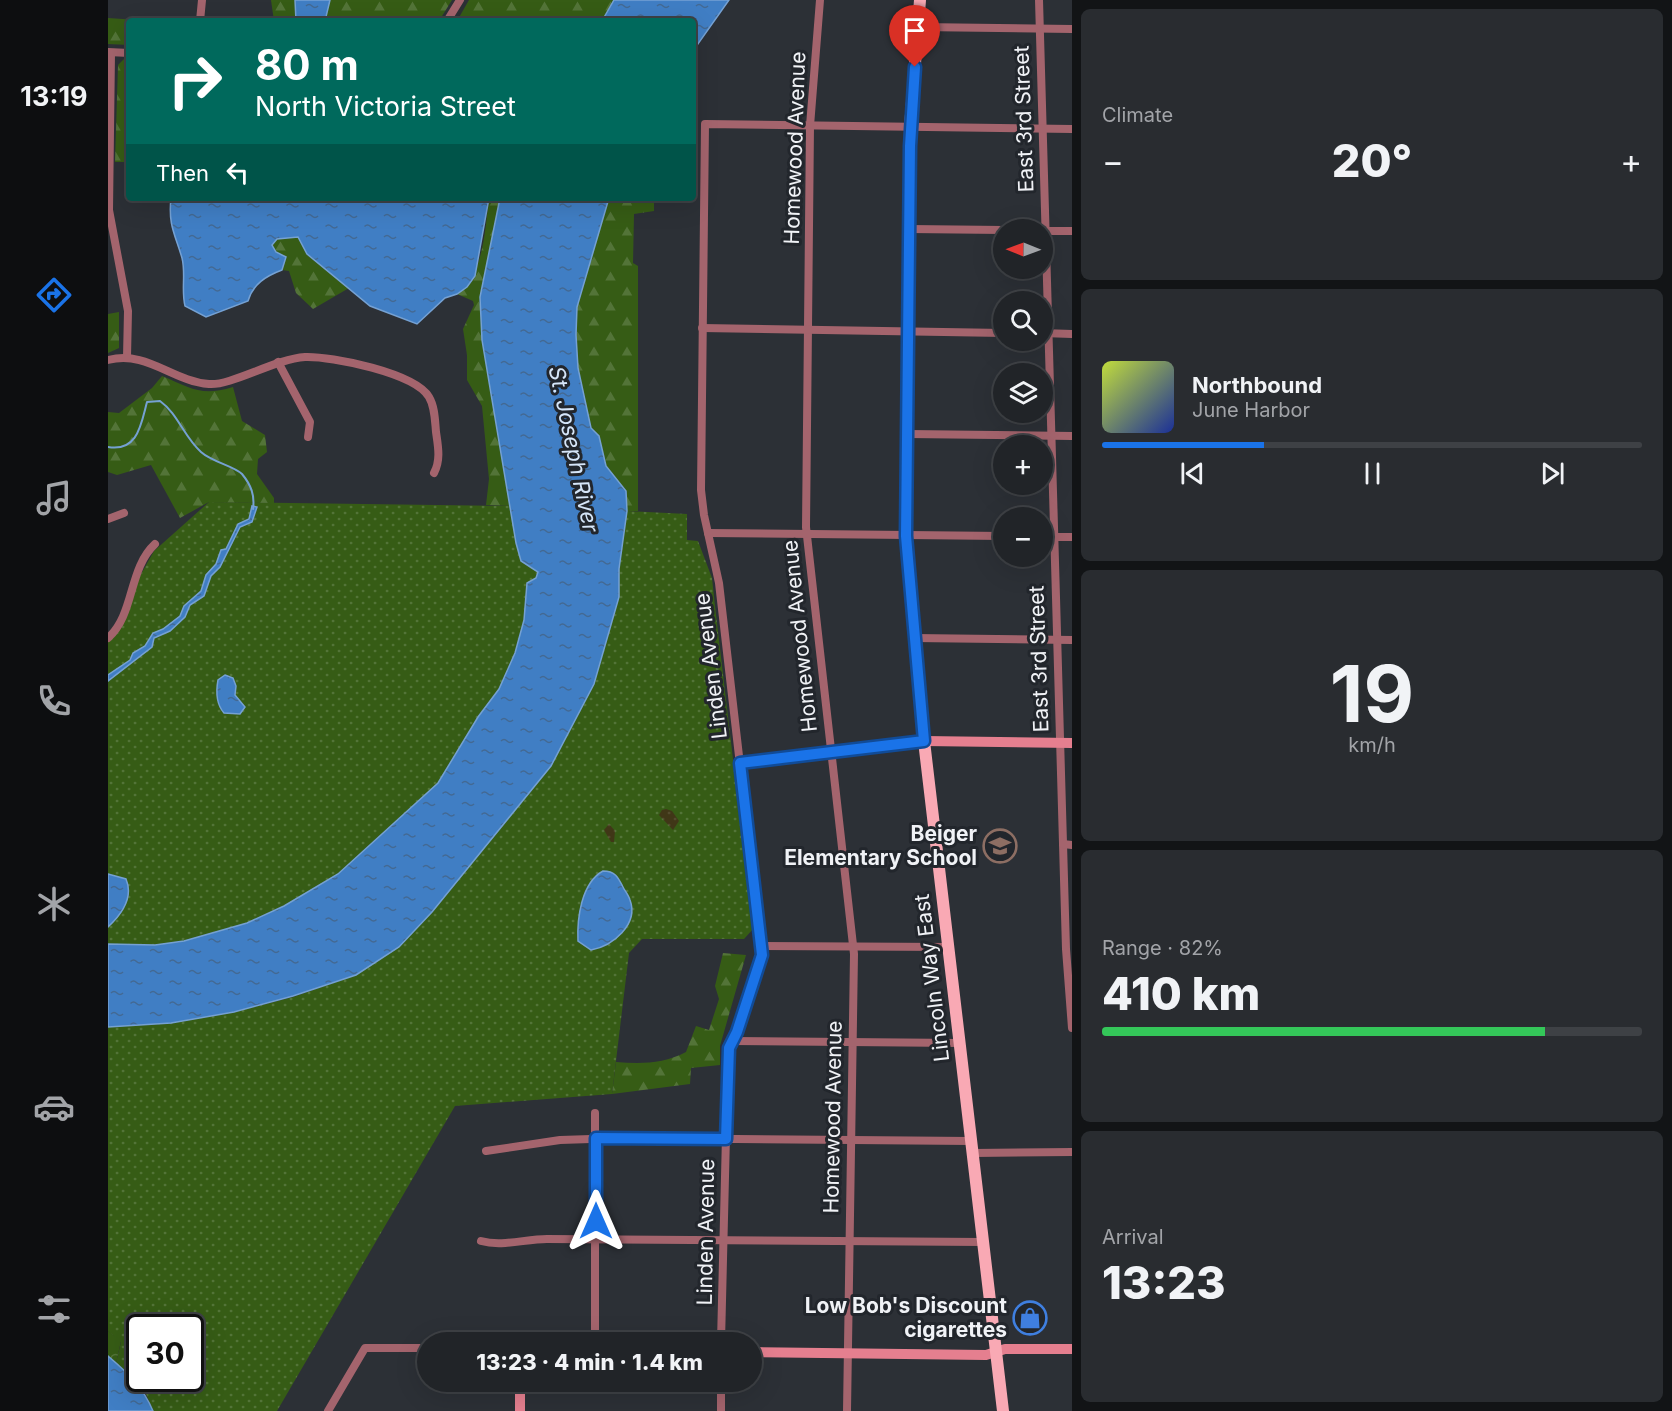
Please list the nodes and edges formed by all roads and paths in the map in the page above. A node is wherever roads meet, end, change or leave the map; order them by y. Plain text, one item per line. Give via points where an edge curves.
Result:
1 (202, 0) edge
2 (460, 0) edge
3 (820, 0) edge
4 (920, 0) edge
5 (1039, 0) edge
6 (200, 18) edge
7 (449, 18) edge
8 (918, 27) junction
9 (1040, 28) junction
10 (1072, 29) edge
11 (110, 53) edge
12 (126, 53) edge
13 (810, 126) junction
14 (910, 126) junction
15 (1042, 129) junction
16 (1072, 129) edge
17 (1044, 219) edge
18 (909, 229) junction
19 (993, 230) edge
20 (1053, 231) edge
21 (1072, 231) edge
22 (702, 328) junction
23 (808, 329) junction
24 (908, 331) junction
25 (993, 333) edge
26 (1053, 333) edge
27 (1072, 334) edge
28 (1046, 351) edge
29 (127, 357) junction
30 (108, 360) edge
31 (278, 362) junction
32 (906, 434) junction
33 (1051, 435) joint
34 (1053, 435) edge
35 (1072, 436) edge
36 (308, 437) dead end
37 (434, 473) dead end
38 (1053, 495) edge
39 (124, 513) dead end
40 (108, 519) edge
41 (708, 533) junction
42 (806, 535) junction
43 (906, 536) junction
44 (993, 536) edge
45 (1054, 537) junction
46 (1072, 537) edge
47 (155, 544) dead end
48 (108, 638) edge
49 (915, 638) junction
50 (1057, 640) junction
51 (1072, 640) edge
52 (924, 741) junction
53 (1060, 743) junction
54 (1072, 743) edge
55 (831, 751) junction
56 (740, 763) junction
57 (1063, 844) junction
58 (1072, 845) edge
59 (761, 946) junction
60 (854, 947) junction
61 (948, 947) junction
62 (1069, 949) edge
63 (1072, 1028) edge
64 (732, 1041) junction
65 (854, 1043) junction
66 (960, 1043) junction
67 (596, 1113) dead end
68 (596, 1138) junction
69 (726, 1139) junction
70 (851, 1140) junction
71 (972, 1147) junction
72 (486, 1151) dead end
73 (1072, 1152) edge
74 (596, 1239) junction
75 (481, 1240) dead end
76 (723, 1240) junction
77 (848, 1241) junction
78 (983, 1242) junction
79 (595, 1332) edge
80 (721, 1332) edge
81 (417, 1348) edge
82 (1072, 1349) edge
83 (996, 1351) junction
84 (762, 1352) edge
85 (847, 1353) junction
86 (520, 1392) edge
87 (721, 1392) edge
88 (328, 1411) edge
89 (520, 1411) edge
90 (721, 1411) edge
91 (847, 1411) edge
92 (1004, 1411) edge

1 - 6 street
2 - 7 street
3 - 13 street, Homewood Avenue
4 - 8 main road, Lincoln Way East
5 - 9 street, East 3rd Street
8 - 9 street
8 - 14 main road, Lincoln Way East
9 - 10 street
9 - 15 street, East 3rd Street
11 - 12 street
11 - 29 street via 109,210 128,311
13 - 14 street
13 - 22 street, Linden Avenue via 705,124
13 - 23 street, Homewood Avenue
14 - 15 street
14 - 18 main road, Lincoln Way East
15 - 16 street
15 - 17 street, East 3rd Street
18 - 19 street
18 - 24 main road, Lincoln Way East
20 - 21 street
22 - 23 street
22 - 41 street, Linden Avenue via 701,489
23 - 24 street
23 - 42 street, Homewood Avenue
24 - 25 street
24 - 32 main road, Lincoln Way East
26 - 27 street
28 - 33 street, East 3rd Street
29 - 30 street
29 - 31 street via 213,384
31 - 36 street via 310,422
31 - 37 street via 320,357 349,360 422,388 433,407 439,456
32 - 33 street
32 - 43 main road, Lincoln Way East
34 - 35 street
38 - 45 street, East 3rd Street
39 - 40 street
41 - 42 street
41 - 56 street, Linden Avenue via 719,584
42 - 43 street
42 - 55 street, Homewood Avenue
43 - 44 street
43 - 49 main road, Lincoln Way East
45 - 46 street
45 - 50 street, East 3rd Street
47 - 48 street via 141,563 122,621
49 - 50 street
49 - 52 main road, Lincoln Way East
50 - 51 street
50 - 53 street, East 3rd Street
52 - 53 street
52 - 55 street
52 - 61 main road, Lincoln Way East
53 - 54 street
53 - 57 street, East 3rd Street
55 - 56 street
55 - 60 street, Homewood Avenue
56 - 59 street, Linden Avenue
57 - 58 street
57 - 62 street, East 3rd Street
59 - 60 street
59 - 64 street, Linden Avenue via 761,958
60 - 61 street
60 - 65 street, Homewood Avenue
61 - 66 main road, Lincoln Way East
62 - 63 street, East 3rd Street
64 - 65 street
64 - 69 street, Linden Avenue via 728,1053
65 - 66 street
65 - 70 street, Homewood Avenue
66 - 71 main road, Lincoln Way East
67 - 68 street
68 - 69 street
68 - 72 street
68 - 74 street
69 - 70 street
69 - 76 street, Linden Avenue
70 - 71 street
70 - 77 street, Homewood Avenue
71 - 73 street
71 - 78 main road, Lincoln Way East
74 - 75 street via 526,1239 498,1244
74 - 76 street
74 - 79 street
76 - 77 street
76 - 80 street, Linden Avenue
77 - 78 street
77 - 85 street, Homewood Avenue
78 - 83 main road, Lincoln Way East
81 - 88 street via 365,1348
82 - 83 street
83 - 85 street via 986,1355
83 - 92 main road, Lincoln Way East
84 - 85 street
85 - 91 street, Homewood Avenue
86 - 89 street
87 - 90 street

